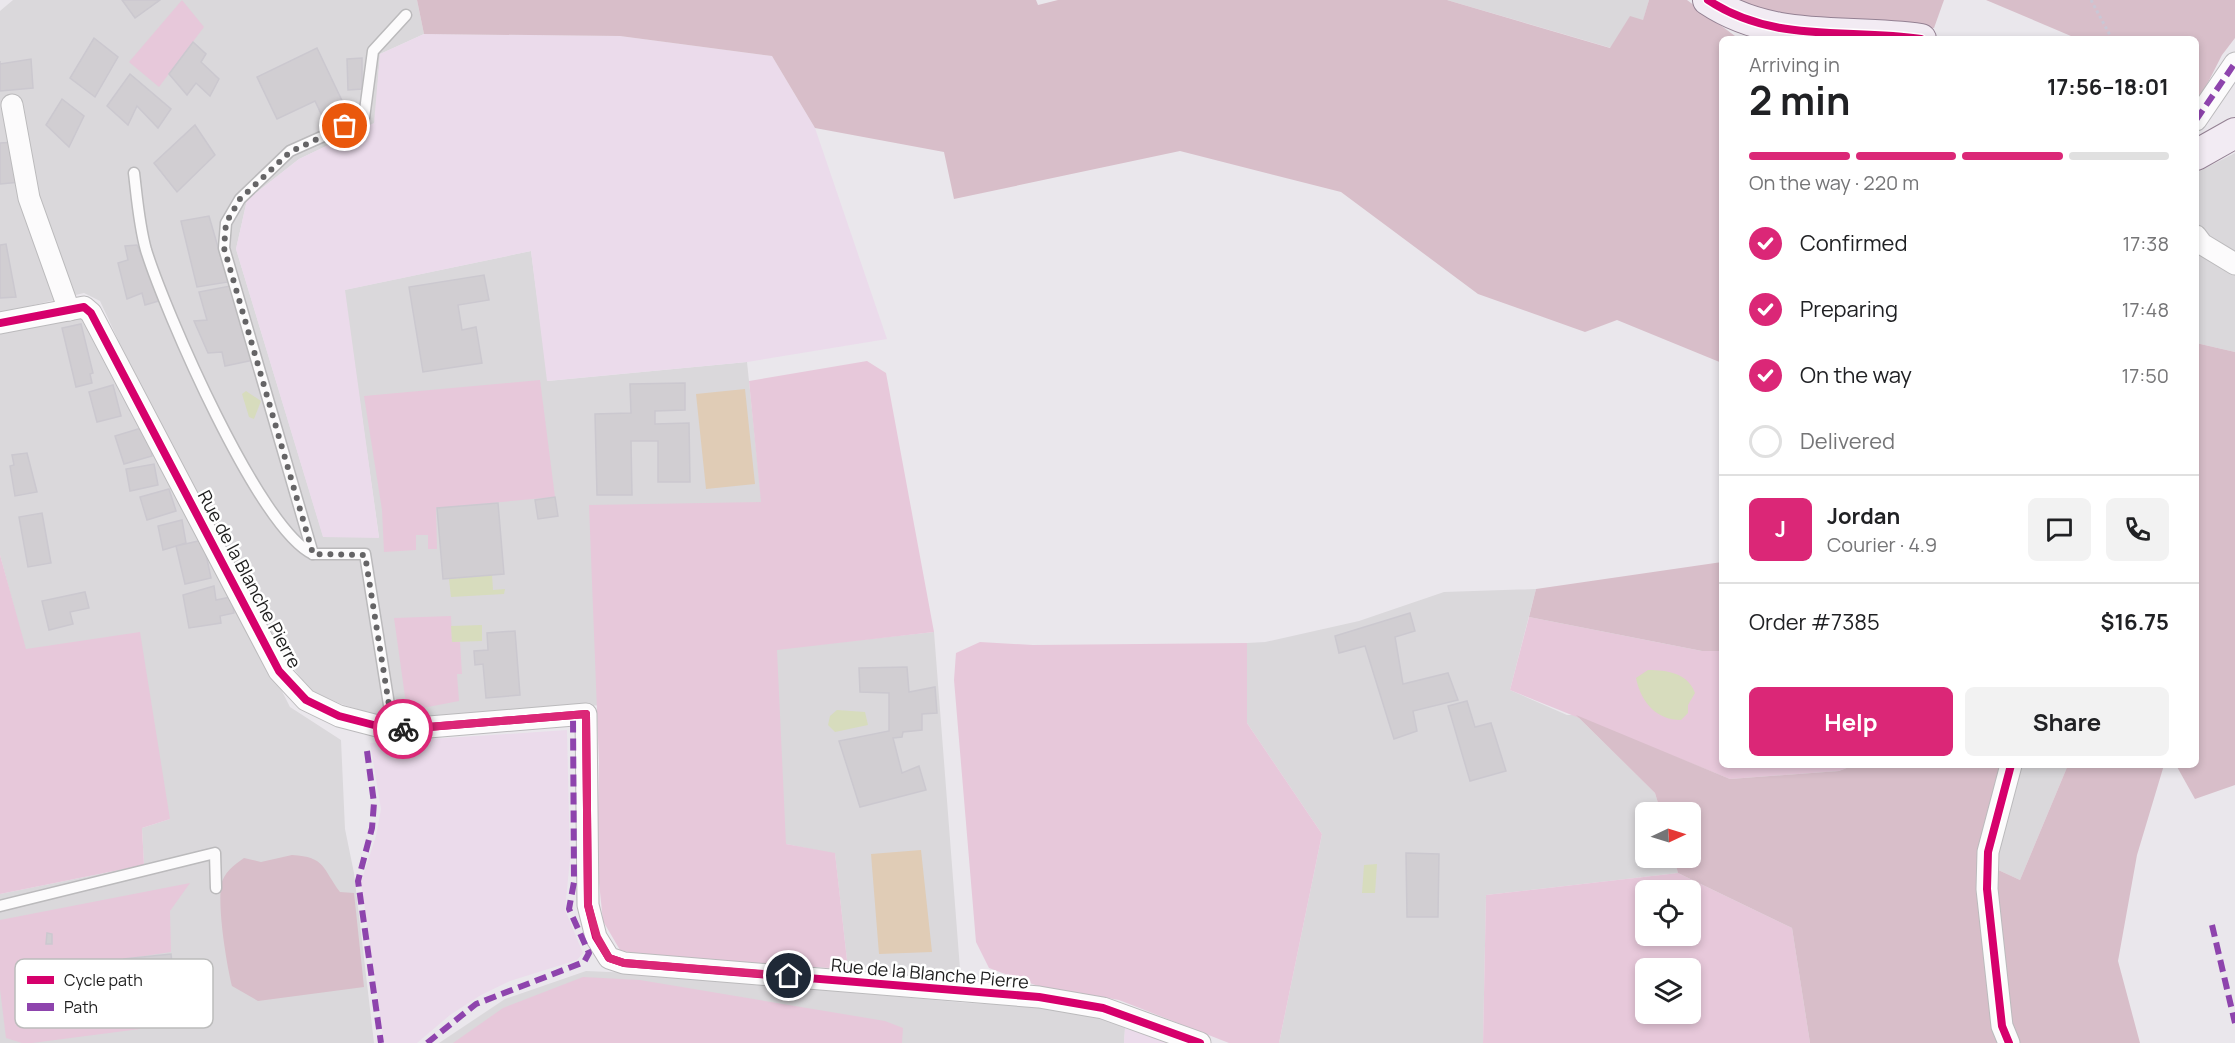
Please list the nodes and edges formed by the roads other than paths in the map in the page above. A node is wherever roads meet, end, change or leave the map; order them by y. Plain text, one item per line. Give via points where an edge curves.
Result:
1 (1708, 0) edge
2 (406, 15) dead end
3 (1866, 36) edge
4 (2235, 63) edge
5 (12, 105) dead end
6 (2199, 116) edge
7 (2234, 127) edge
8 (2199, 153) edge
9 (134, 173) dead end
10 (2199, 240) edge
11 (2235, 264) edge
12 (69, 310) junction
13 (0, 324) edge
14 (313, 554) junction
15 (393, 730) junction
16 (2009, 768) edge
17 (216, 888) dead end
18 (0, 906) edge
19 (1200, 1043) edge
20 (2009, 1043) edge

1 - 3 main road via 1764,26 1793,32
2 - 14 lane via 373,51 364,118 290,152 240,199 226,223 224,248
4 - 6 street
5 - 12 street via 29,198
7 - 8 main road
9 - 14 lane via 146,249 199,383 265,500 299,547
10 - 11 street
12 - 13 street, Rue de la Blanche Pierre
12 - 15 street, Rue de la Blanche Pierre via 84,307 91,313 279,671 306,700 339,716
14 - 15 lane via 365,555
15 - 19 street, Rue de la Blanche Pierre via 586,714 588,905 597,937 609,958 624,963 1039,997 1102,1008
16 - 20 street via 1988,852 1987,888 2001,1026
17 - 18 lane via 215,854

